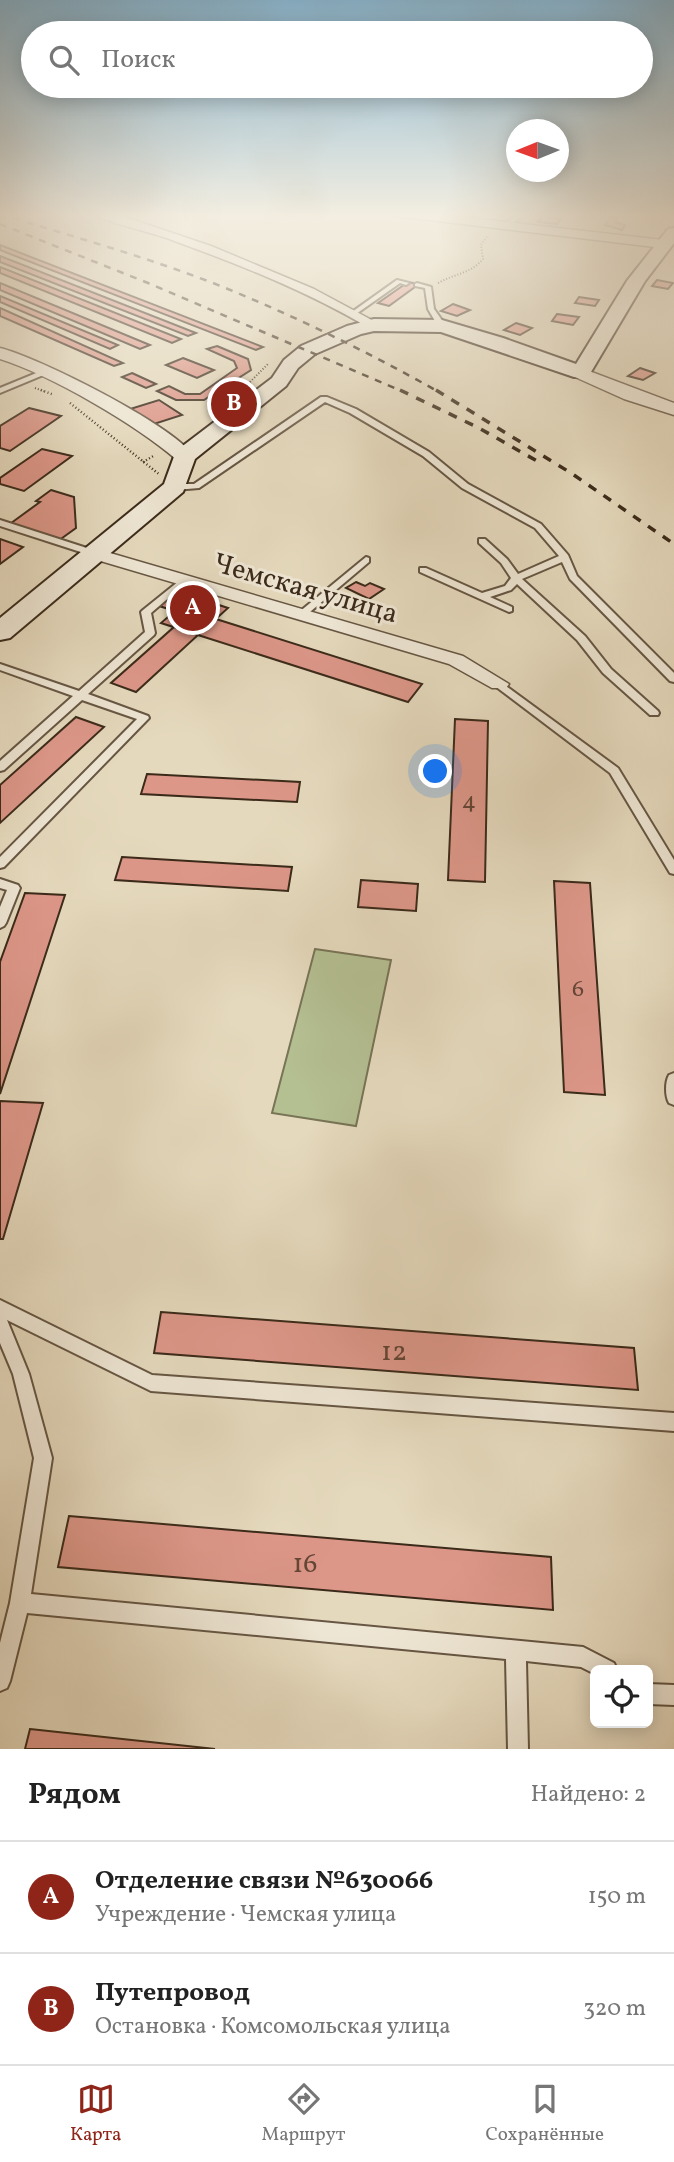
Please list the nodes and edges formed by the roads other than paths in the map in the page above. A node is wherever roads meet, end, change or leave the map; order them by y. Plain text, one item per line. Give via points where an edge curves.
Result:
1 (308, 295) edge
2 (387, 295) edge
3 (429, 295) edge
4 (632, 295) edge
5 (361, 323) junction
6 (442, 326) junction
7 (0, 353) edge
8 (49, 371) junction
9 (581, 373) junction
10 (0, 391) edge
11 (674, 409) edge
12 (184, 456) junction
13 (175, 487) junction
14 (0, 523) edge
15 (482, 541) dead end
16 (93, 553) junction
17 (565, 556) junction
18 (366, 560) dead end
19 (423, 570) dead end
20 (516, 578) junction
21 (184, 580) junction
22 (480, 597) junction
23 (509, 609) dead end
24 (302, 615) junction
25 (0, 632) edge
26 (0, 667) edge
27 (674, 679) edge
28 (499, 684) joint
29 (80, 695) junction
30 (654, 713) dead end
31 (0, 767) edge
32 (0, 864) edge
33 (674, 870) edge
34 (0, 883) edge
35 (0, 923) edge
36 (674, 1079) edge
37 (674, 1099) edge
38 (0, 1308) edge
39 (0, 1322) edge
40 (674, 1422) edge
41 (20, 1603) junction
42 (516, 1650) junction
43 (598, 1665) edge
44 (0, 1681) edge
45 (653, 1693) edge
46 (674, 1695) edge
47 (518, 1749) edge

1 - 5 street
2 - 5 lane
3 - 6 lane via 430,309
4 - 9 main road
5 - 6 main road
5 - 12 main road via 308,350 279,382
6 - 9 main road
7 - 8 street
8 - 10 lane
8 - 12 street via 164,438
9 - 11 street
12 - 13 main road
13 - 16 main road
13 - 17 lane via 195,486 324,399 426,454 465,486 538,526
14 - 16 lane
15 - 20 lane
16 - 21 street, Чемская улица
16 - 25 main road
17 - 20 lane
17 - 27 lane via 573,577
18 - 24 lane
19 - 22 lane
20 - 22 lane via 508,588
20 - 30 lane
21 - 24 street, Чемская улица
21 - 29 lane via 146,612 150,633
22 - 23 lane
24 - 28 street, Чемская улица via 456,660
26 - 29 lane
28 - 33 lane via 614,771
29 - 31 lane
29 - 32 lane via 144,718
34 - 35 lane via 14,888
36 - 37 lane
38 - 40 lane via 151,1383
39 - 41 lane via 21,1374 43,1458
41 - 42 lane
41 - 44 lane
42 - 43 lane via 583,1657
42 - 47 lane
45 - 46 lane

